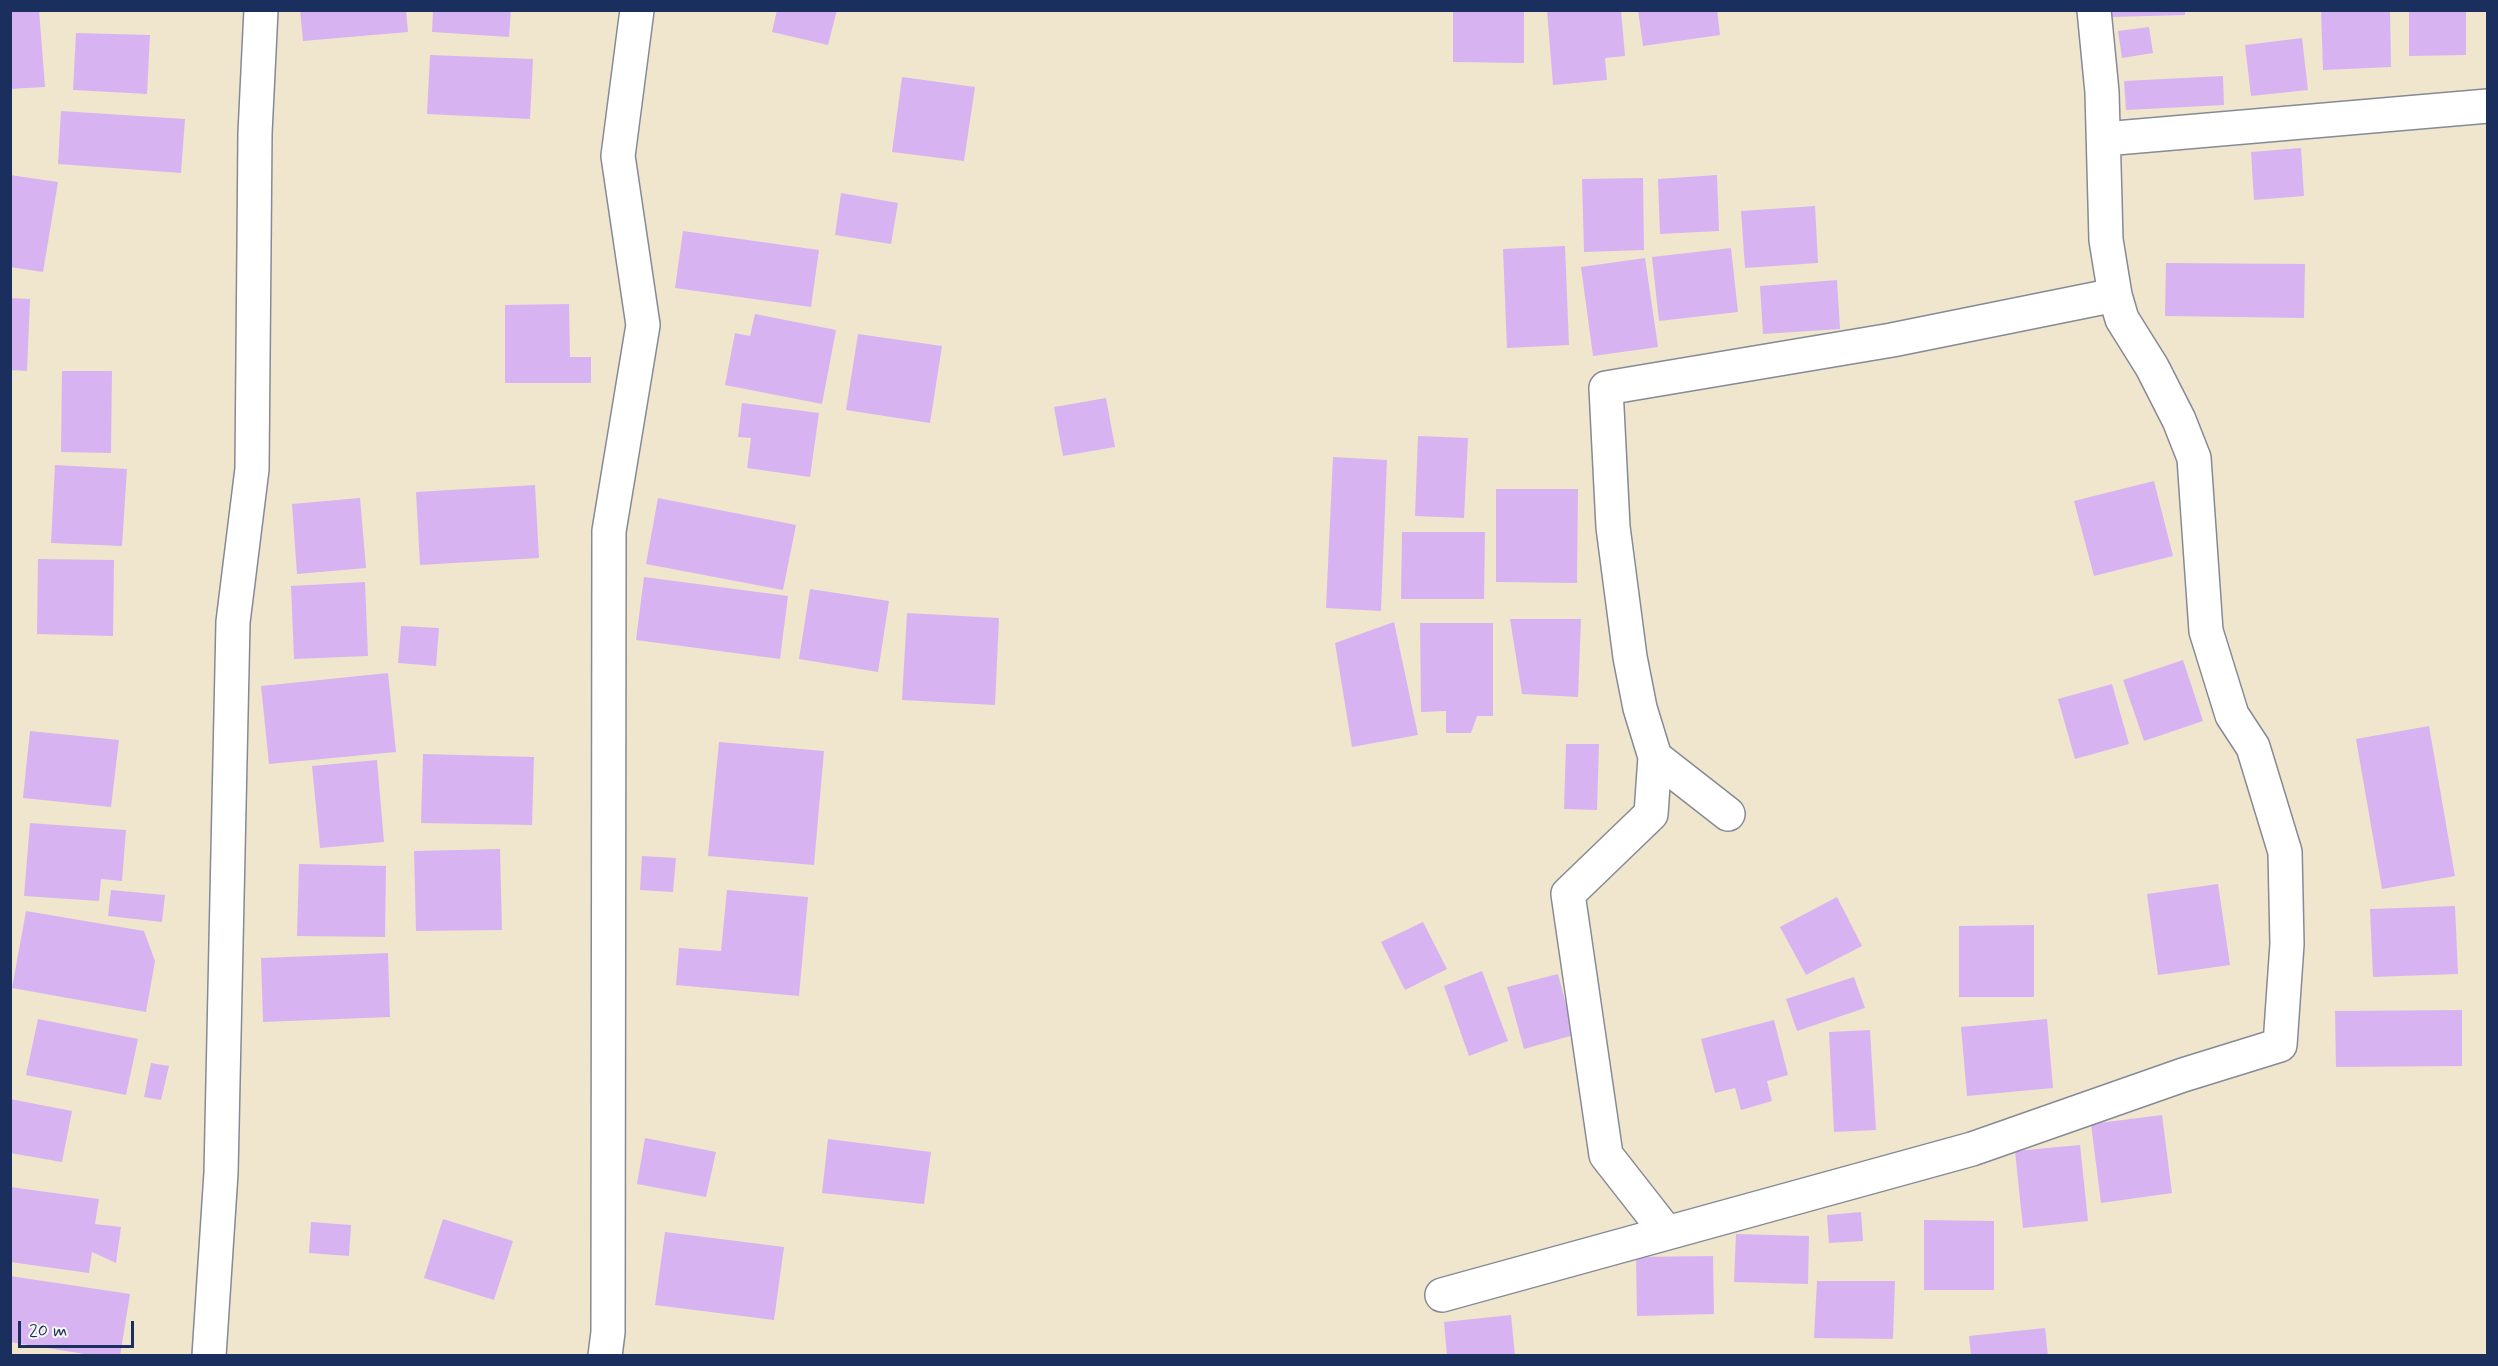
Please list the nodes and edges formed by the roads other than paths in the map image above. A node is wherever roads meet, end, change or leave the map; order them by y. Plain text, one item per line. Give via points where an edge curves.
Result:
1 (261, 10) edge
2 (637, 10) edge
3 (2094, 10) edge
4 (2487, 106) edge
5 (2104, 139) junction
6 (2115, 295) junction
7 (1654, 757) junction
8 (1728, 814) dead end
9 (1667, 1233) junction
10 (1442, 1295) dead end
11 (209, 1356) edge
12 (605, 1356) edge

1 - 11 street via 255,132 252,469 233,622 221,1173
2 - 12 street via 618,156 643,325 609,531
3 - 5 street
4 - 5 street
5 - 6 street via 2106,240
6 - 7 street via 1892,340 1606,388 1616,551 1630,657
6 - 9 street via 2122,319 2152,367 2194,458 2206,631 2232,715 2253,747 2285,852 2287,944 2280,1045 1972,1149
7 - 8 street
7 - 9 street via 1651,814 1568,894 1606,1155
9 - 10 street

